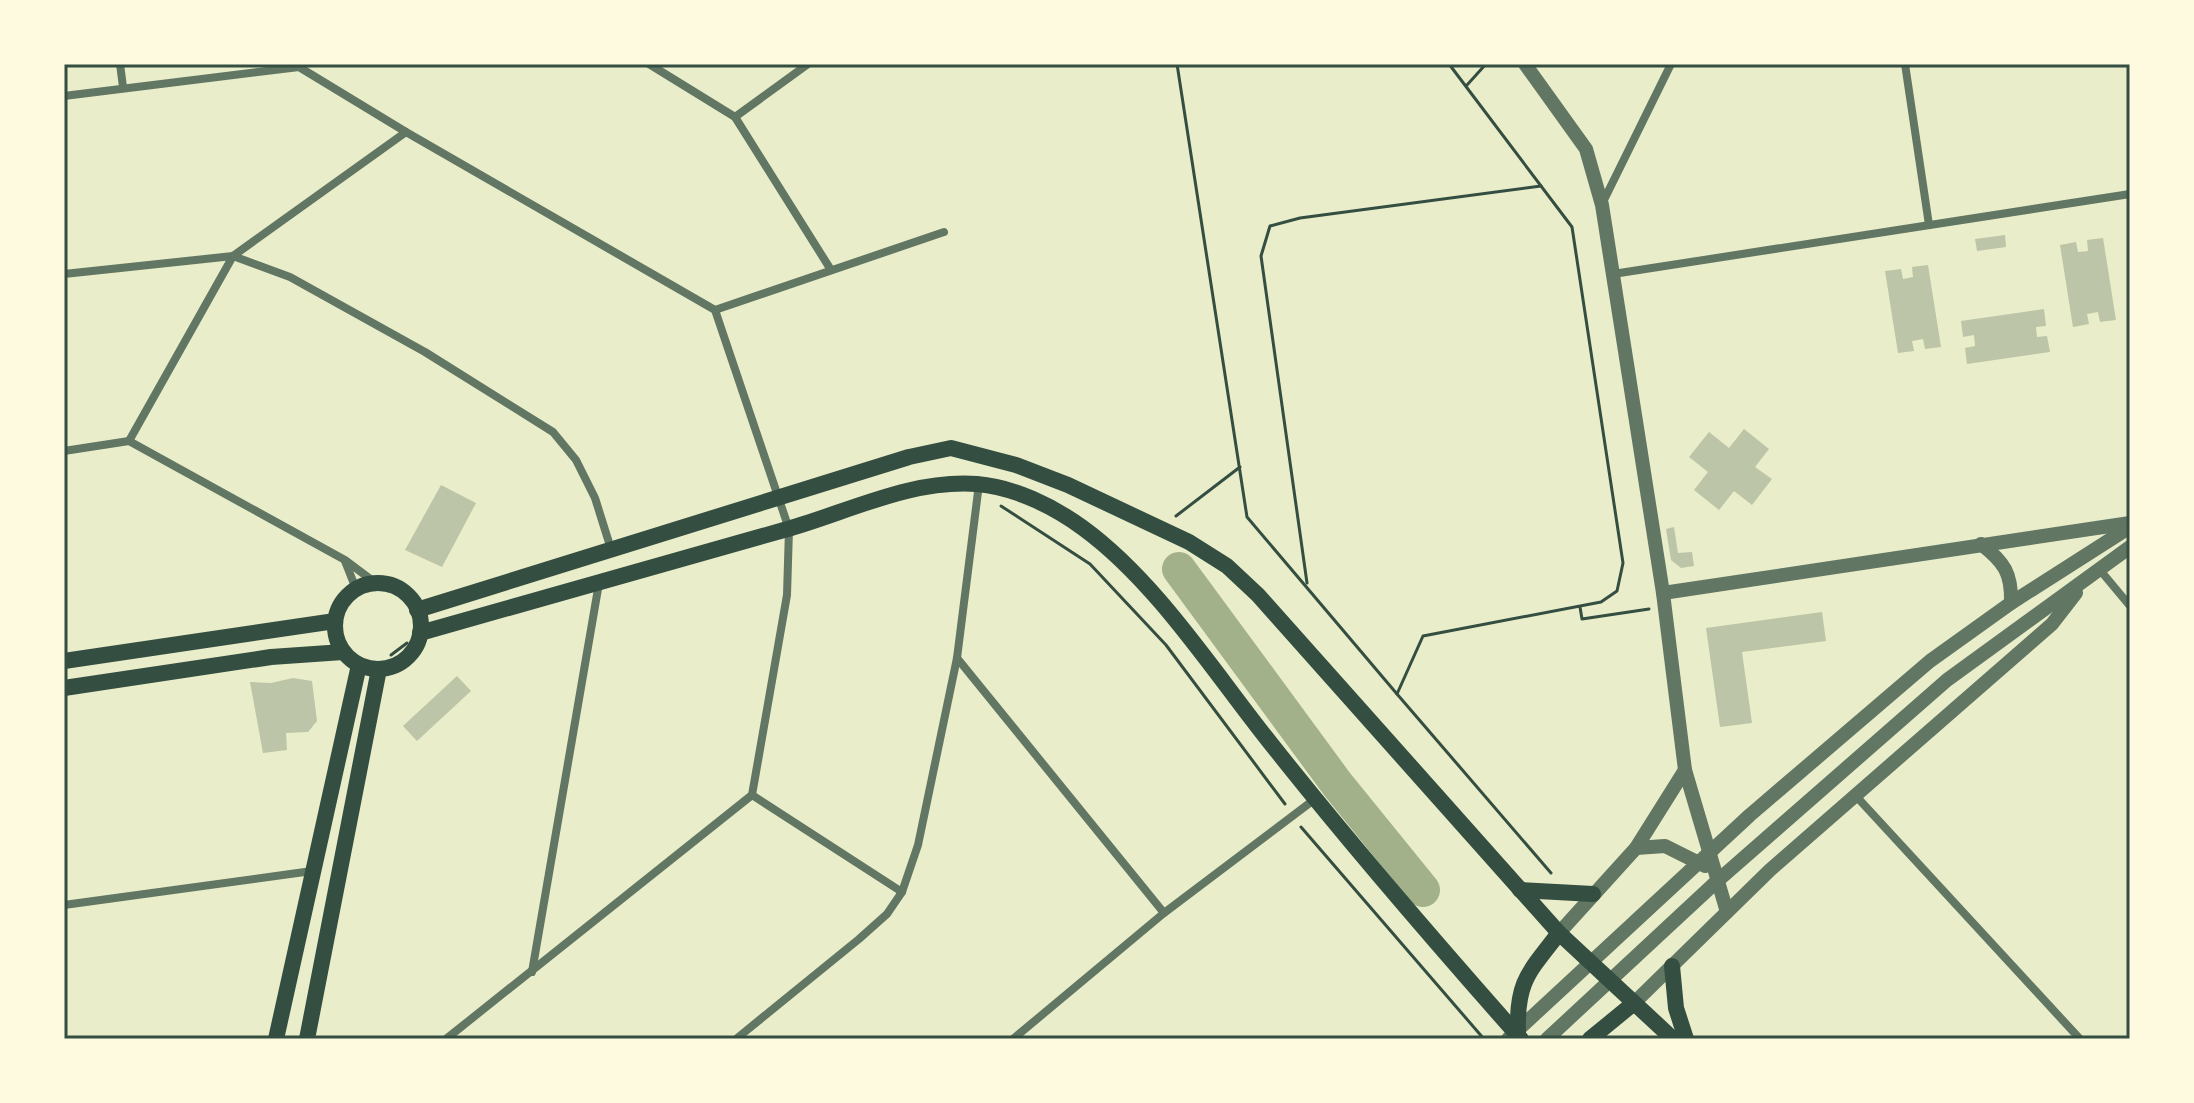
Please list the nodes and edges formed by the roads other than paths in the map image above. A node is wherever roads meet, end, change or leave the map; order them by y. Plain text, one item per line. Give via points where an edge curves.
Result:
1 (120, 64) edge
2 (649, 64) edge
3 (808, 64) edge
4 (1525, 64) edge
5 (1671, 64) edge
6 (1905, 64) edge
7 (301, 65) edge
8 (123, 87) junction
9 (64, 96) edge
10 (735, 117) junction
11 (406, 132) junction
12 (2130, 194) edge
13 (1602, 205) junction
14 (1929, 225) junction
15 (944, 232) dead end
16 (233, 256) junction
17 (831, 270) junction
18 (64, 274) edge
19 (1613, 274) junction
20 (715, 310) junction
21 (129, 441) junction
22 (64, 451) edge
23 (979, 484) junction
24 (779, 497) junction
25 (2130, 525) edge
26 (789, 529) junction
27 (1981, 544) junction
28 (2130, 547) edge
29 (611, 549) junction
30 (345, 560) junction
31 (2100, 570) junction
32 (600, 582) junction
33 (2083, 583) junction
34 (377, 584) junction
35 (356, 589) junction
36 (1663, 593) junction
37 (2011, 603) junction
38 (2130, 606) edge
39 (335, 621) junction
40 (419, 621) junction
41 (343, 652) junction
42 (957, 658) junction
43 (64, 661) edge
44 (380, 664) junction
45 (359, 665) junction
46 (64, 688) edge
47 (1685, 770) junction
48 (752, 795) junction
49 (1855, 795) junction
50 (1315, 799) junction
51 (1636, 848) junction
52 (1713, 870) junction
53 (313, 871) junction
54 (1520, 890) junction
55 (902, 892) junction
56 (1593, 894) junction
57 (64, 905) edge
58 (1727, 912) junction
59 (1164, 913) junction
60 (1559, 933) junction
61 (1672, 966) junction
62 (532, 972) junction
63 (1634, 1003) junction
64 (1516, 1038) edge
65 (276, 1039) edge
66 (307, 1039) edge
67 (446, 1039) edge
68 (736, 1039) edge
69 (1013, 1039) edge
70 (1547, 1039) edge
71 (1590, 1039) edge
72 (1673, 1039) edge
73 (1686, 1039) edge
74 (2080, 1039) edge

1 - 8 street
2 - 10 street
3 - 10 street
4 - 13 street via 1586,149
5 - 13 street
6 - 14 street
7 - 8 street
7 - 11 street
8 - 9 street
10 - 17 street
11 - 16 street
11 - 20 street
12 - 14 street
13 - 19 street
14 - 19 street
15 - 17 street
16 - 18 street
16 - 21 street
16 - 29 street via 290,277 553,432 583,473
17 - 20 street
19 - 36 street
20 - 24 street
21 - 22 street
21 - 30 street
23 - 26 main road via 945,484 869,501
23 - 42 street
23 - 50 main road via 1036,501 1083,528 1118,558
24 - 26 street
24 - 29 main road
24 - 54 main road via 951,448 1068,485 1189,542 1227,566 1258,595
25 - 27 street
25 - 37 street
26 - 32 main road
26 - 48 street via 787,595
27 - 36 street
27 - 37 street via 2007,567
28 - 31 street
29 - 40 main road
30 - 34 street
30 - 35 street
31 - 33 street
31 - 38 street
32 - 40 main road
32 - 62 street
33 - 49 street via 2052,624
33 - 70 street via 1947,680
34 - 35 main road
34 - 40 main road via 401,591
35 - 39 main road via 344,599
36 - 47 street
37 - 64 street via 1930,661 1750,815
39 - 41 main road
39 - 43 main road
40 - 44 main road via 414,648 403,661
41 - 45 main road
41 - 46 main road via 271,657
42 - 55 street via 918,845
42 - 59 street
44 - 45 main road
44 - 66 main road
45 - 53 main road
47 - 51 street
47 - 52 street
48 - 55 street
48 - 62 street
49 - 58 street
49 - 74 street
50 - 59 street
50 - 64 main road
51 - 52 street via 1665,846
51 - 56 street
52 - 58 street
53 - 57 street
53 - 65 main road
54 - 56 main road
54 - 60 main road
55 - 68 street via 859,939
56 - 60 street
58 - 61 street
59 - 69 street
60 - 63 main road
60 - 64 main road via 1521,985
61 - 63 street
61 - 73 main road
62 - 67 street
63 - 71 main road
63 - 72 main road

